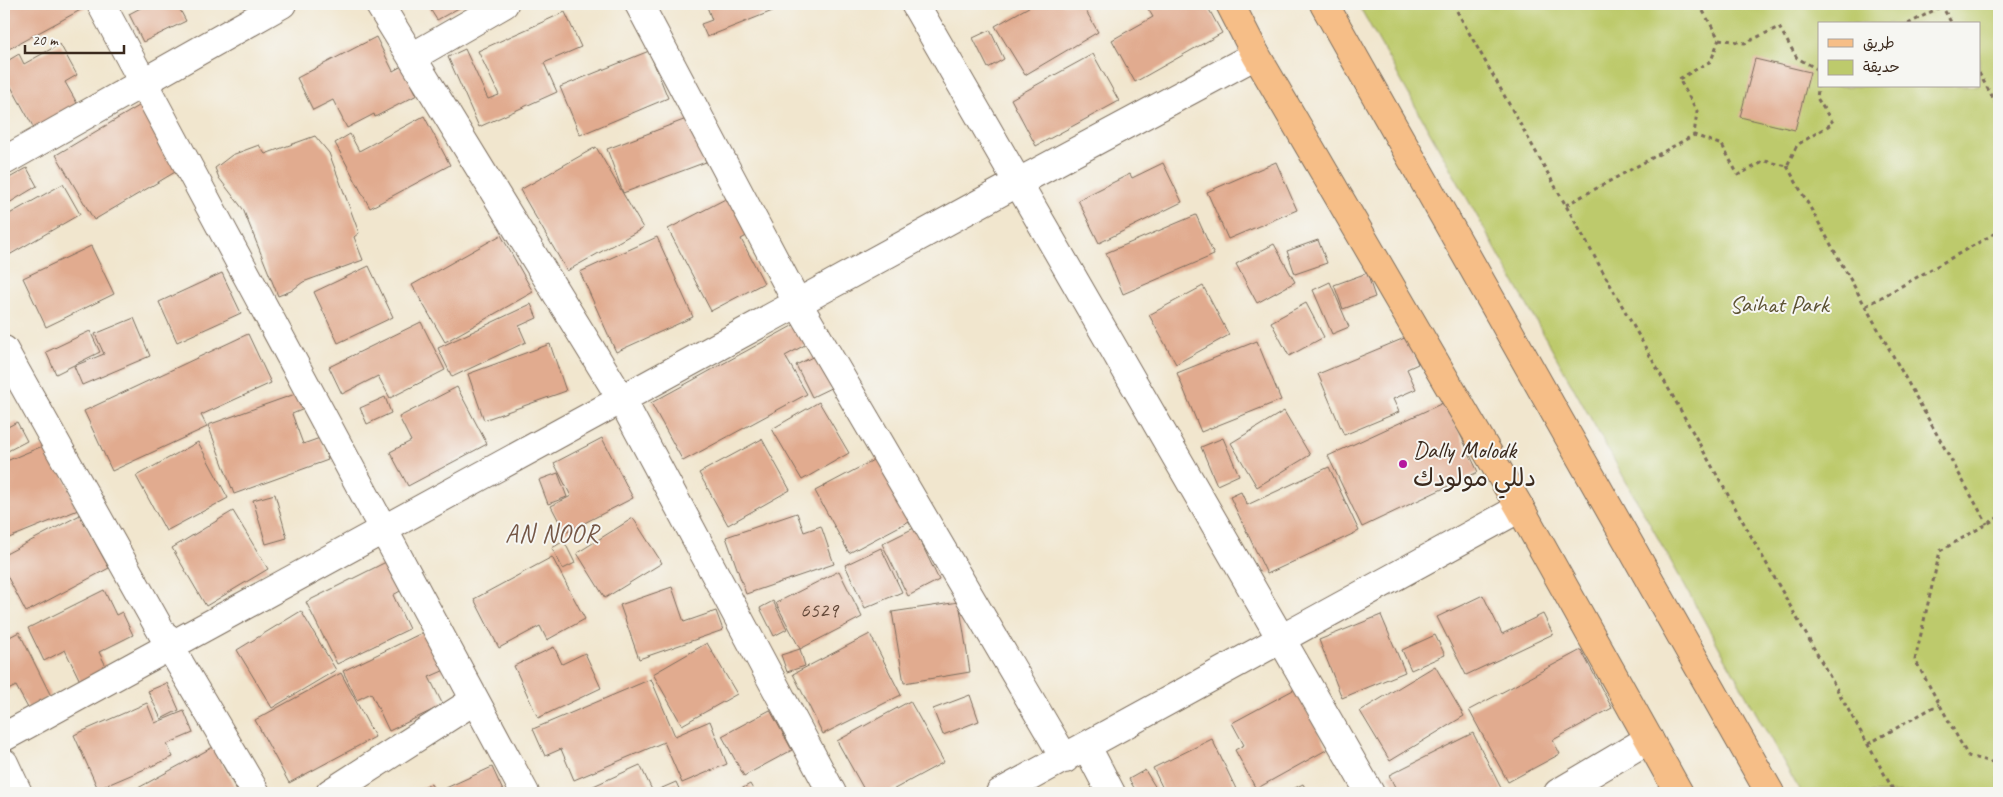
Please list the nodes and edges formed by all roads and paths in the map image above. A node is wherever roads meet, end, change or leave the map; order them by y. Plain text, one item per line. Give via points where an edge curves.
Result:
1 (101, 4) edge
2 (282, 4) edge
3 (379, 4) edge
4 (504, 4) edge
5 (639, 4) edge
6 (915, 4) edge
7 (1230, 4) edge
8 (1324, 4) edge
9 (1453, 4) edge
10 (1699, 4) edge
11 (1941, 5) edge
12 (1911, 22) edge
13 (1951, 22) edge
14 (1719, 39) junction
15 (1256, 55) junction
16 (412, 57) junction
17 (1818, 69) edge
18 (1980, 75) edge
19 (142, 82) junction
20 (1818, 88) edge
21 (1999, 109) edge
22 (1694, 135) junction
23 (4, 161) edge
24 (1788, 166) junction
25 (1017, 183) junction
26 (1566, 205) junction
27 (1999, 231) edge
28 (798, 304) junction
29 (1866, 306) junction
30 (4, 350) edge
31 (622, 400) junction
32 (1520, 508) junction
33 (1999, 517) edge
34 (1986, 524) junction
35 (384, 530) junction
36 (1281, 638) junction
37 (170, 647) junction
38 (475, 700) junction
39 (1940, 704) junction
40 (4, 737) edge
41 (1649, 739) junction
42 (1868, 744) junction
43 (1076, 753) junction
44 (4, 763) edge
45 (1999, 764) edge
46 (18, 793) edge
47 (256, 793) edge
48 (330, 793) edge
49 (525, 793) edge
50 (832, 793) edge
51 (1000, 793) edge
52 (1111, 793) edge
53 (1370, 793) edge
54 (1558, 793) edge
55 (1679, 793) edge
56 (1770, 793) edge
57 (1895, 793) edge

1 - 19 street
2 - 19 street
3 - 16 street
4 - 16 street
5 - 28 street
6 - 25 street
7 - 15 main road
8 - 56 main road
9 - 26 path
10 - 14 path
11 - 12 path
11 - 13 path
14 - 17 path via 1745,43 1779,27 1797,58
14 - 22 path via 1711,61 1679,79 1697,111
15 - 25 street
15 - 32 main road
16 - 31 street
18 - 21 path
19 - 23 street
19 - 35 street
20 - 24 path via 1817,98 1833,123 1796,145
22 - 24 path via 1722,145 1738,175 1765,161
22 - 26 path
24 - 29 path
25 - 28 street
25 - 36 street
26 - 42 path
27 - 29 path
28 - 31 street
28 - 43 street
29 - 34 path
30 - 37 street
31 - 35 street
31 - 50 street
32 - 36 street
32 - 41 main road
33 - 34 path
34 - 39 path via 1940,551 1915,660
35 - 37 street
35 - 38 street
36 - 43 street
36 - 53 street
37 - 40 street
37 - 47 street
38 - 48 street
38 - 49 street
39 - 42 path
39 - 45 path via 1968,756
41 - 54 street
41 - 55 main road
42 - 57 path
43 - 51 street
43 - 52 street
44 - 46 street

